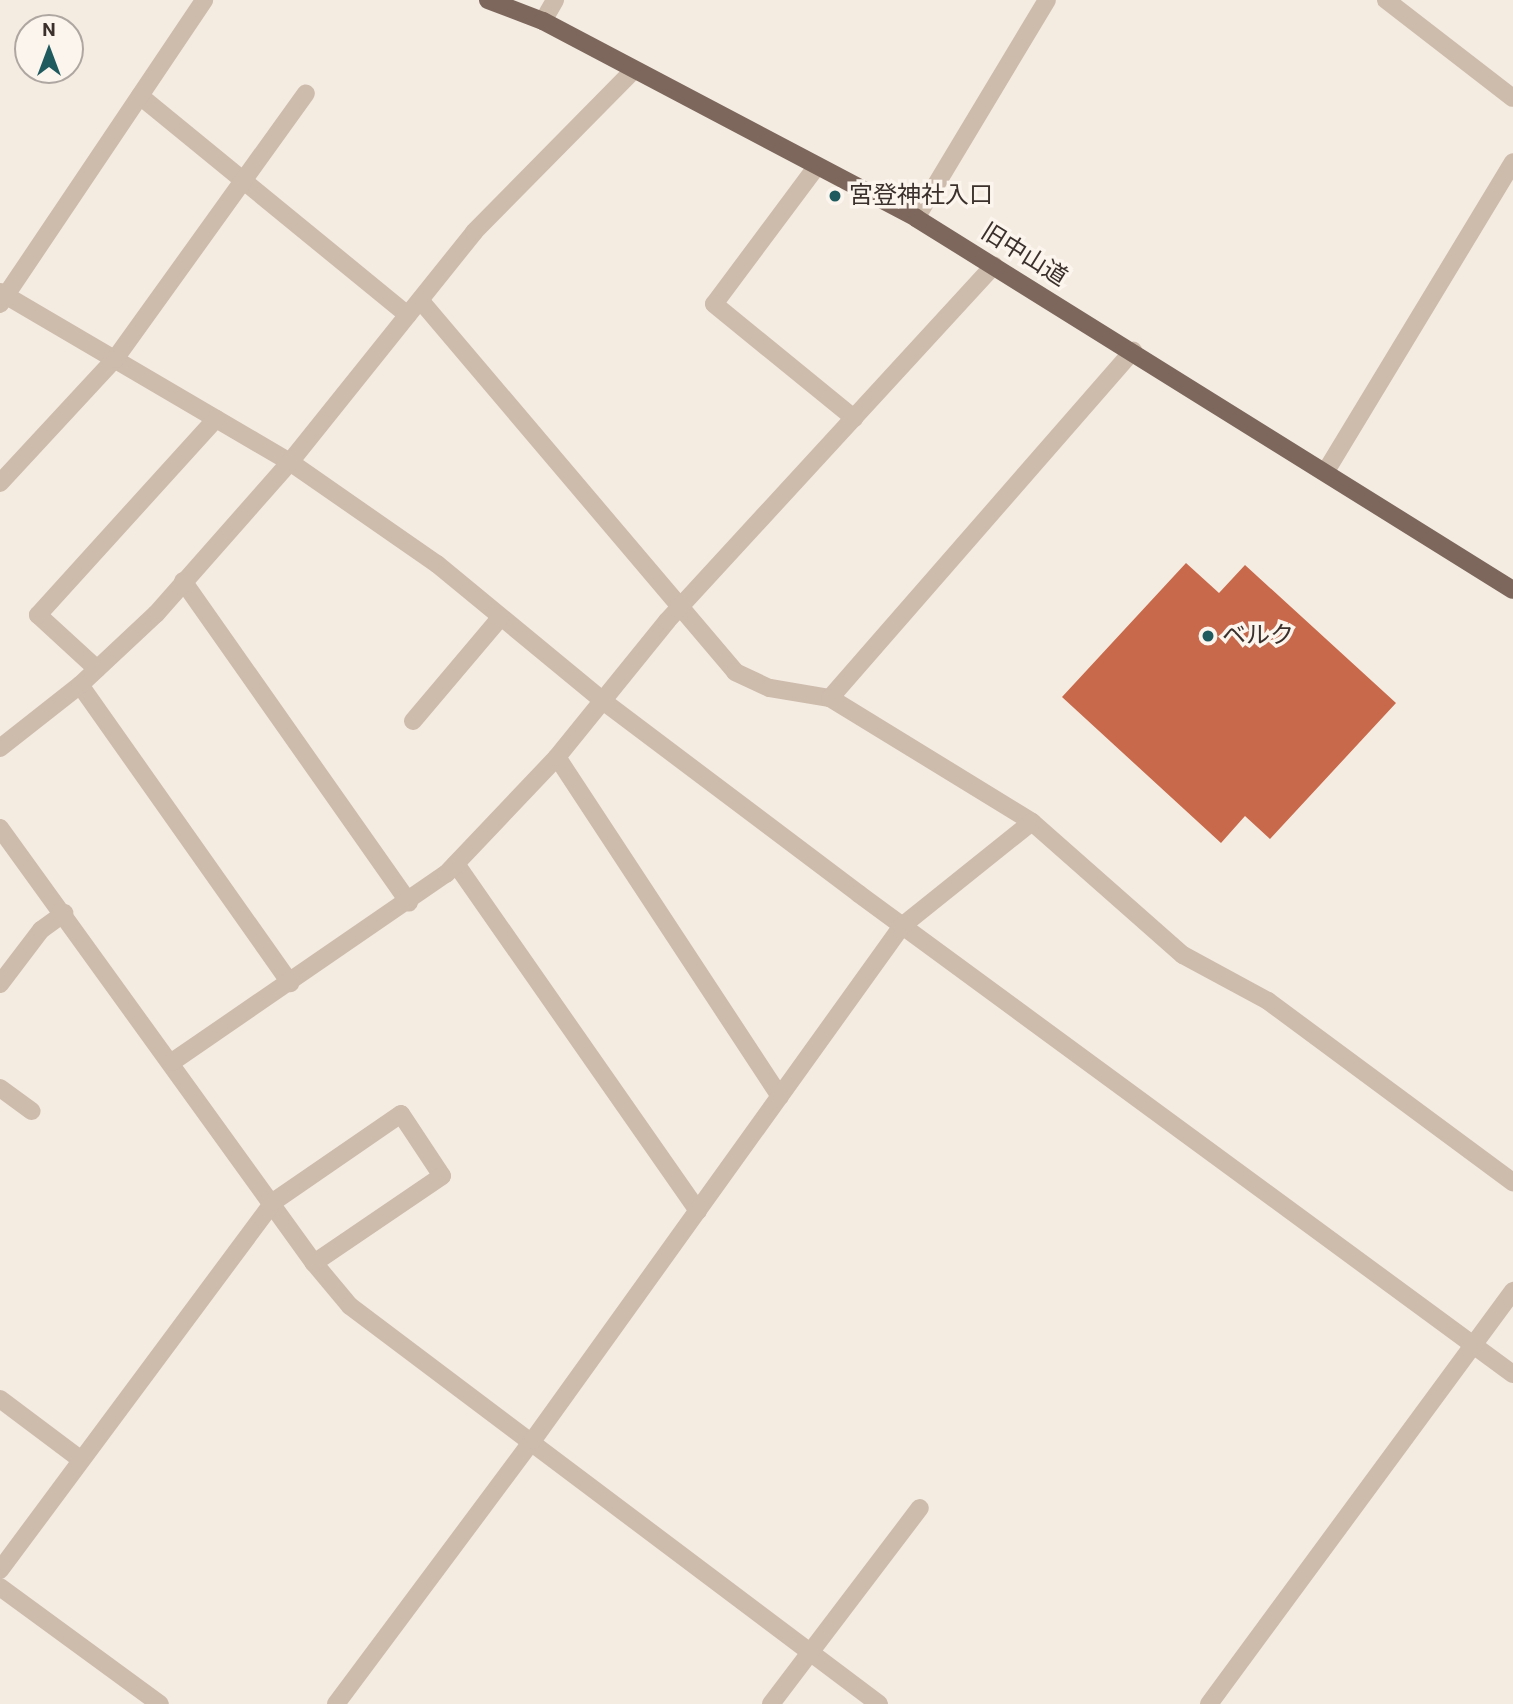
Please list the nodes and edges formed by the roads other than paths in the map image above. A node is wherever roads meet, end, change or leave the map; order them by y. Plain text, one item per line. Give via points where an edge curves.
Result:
1 (204, 0) edge
2 (488, 0) edge
3 (555, 0) edge
4 (1047, 0) edge
5 (1384, 1) edge
6 (543, 21) junction
7 (633, 71) junction
8 (306, 93) dead end
9 (140, 96) junction
10 (1513, 98) edge
11 (1513, 162) edge
12 (817, 166) junction
13 (243, 180) junction
14 (916, 218) junction
15 (994, 266) junction
16 (2, 297) edge
17 (420, 300) junction
18 (408, 315) junction
19 (1133, 351) junction
20 (114, 359) junction
21 (854, 418) junction
22 (216, 419) junction
23 (290, 462) junction
24 (1326, 471) junction
25 (0, 483) edge
26 (183, 581) junction
27 (1513, 590) edge
28 (681, 605) junction
29 (501, 617) junction
30 (97, 669) junction
31 (80, 685) junction
32 (830, 698) junction
33 (603, 701) junction
34 (413, 722) dead end
35 (0, 748) edge
36 (557, 757) junction
37 (1032, 822) junction
38 (0, 828) edge
39 (456, 864) junction
40 (409, 902) junction
41 (64, 913) junction
42 (902, 926) junction
43 (290, 983) junction
44 (0, 984) edge
45 (172, 1062) junction
46 (0, 1088) edge
47 (780, 1096) junction
48 (32, 1111) dead end
49 (1513, 1181) edge
50 (273, 1202) junction
51 (698, 1211) junction
52 (314, 1263) junction
53 (1513, 1291) edge
54 (1473, 1344) junction
55 (1513, 1374) edge
56 (0, 1399) edge
57 (533, 1440) junction
58 (80, 1459) junction
59 (920, 1508) dead end
60 (0, 1570) edge
61 (0, 1587) edge
62 (810, 1653) junction
63 (160, 1704) edge
64 (336, 1704) edge
65 (771, 1704) edge
66 (879, 1704) edge
67 (1209, 1704) edge

1 - 9 street
2 - 6 main road, 旧中山道
3 - 6 street
4 - 14 street
5 - 10 street
6 - 7 main road, 旧中山道
7 - 12 main road, 旧中山道
7 - 17 street via 474,232
8 - 13 street
9 - 13 street
9 - 16 street
11 - 24 street
12 - 14 main road, 旧中山道
12 - 21 street via 714,304
13 - 18 street
13 - 20 street
14 - 15 main road, 旧中山道
15 - 19 main road, 旧中山道
15 - 21 street
16 - 20 street
17 - 18 street
17 - 28 street
18 - 23 street
19 - 24 main road, 旧中山道
19 - 32 street
20 - 22 street
20 - 25 street
21 - 28 street
22 - 23 street
22 - 30 street via 38,615
23 - 26 street
23 - 29 street via 437,564
24 - 27 main road, 旧中山道
26 - 30 street
26 - 40 street
28 - 32 street via 735,672 770,688
28 - 33 street
29 - 33 street
29 - 34 street
30 - 31 street
31 - 35 street
31 - 43 street
32 - 37 street
33 - 36 street
33 - 42 street
36 - 39 street
36 - 47 street
37 - 42 street
37 - 49 street via 1183,955 1268,1001
38 - 41 street
39 - 40 street
39 - 51 street
40 - 43 street
41 - 44 street via 41,930
41 - 45 street
42 - 47 street
42 - 54 street
43 - 45 street
45 - 50 street
46 - 48 street
47 - 51 street
50 - 52 street
50 - 52 street via 401,1114 442,1176
50 - 58 street
51 - 57 street
52 - 57 street via 350,1306
53 - 54 street
54 - 55 street
54 - 67 street
56 - 58 street
57 - 62 street
57 - 64 street
58 - 60 street
59 - 62 street
61 - 63 street
62 - 65 street
62 - 66 street

